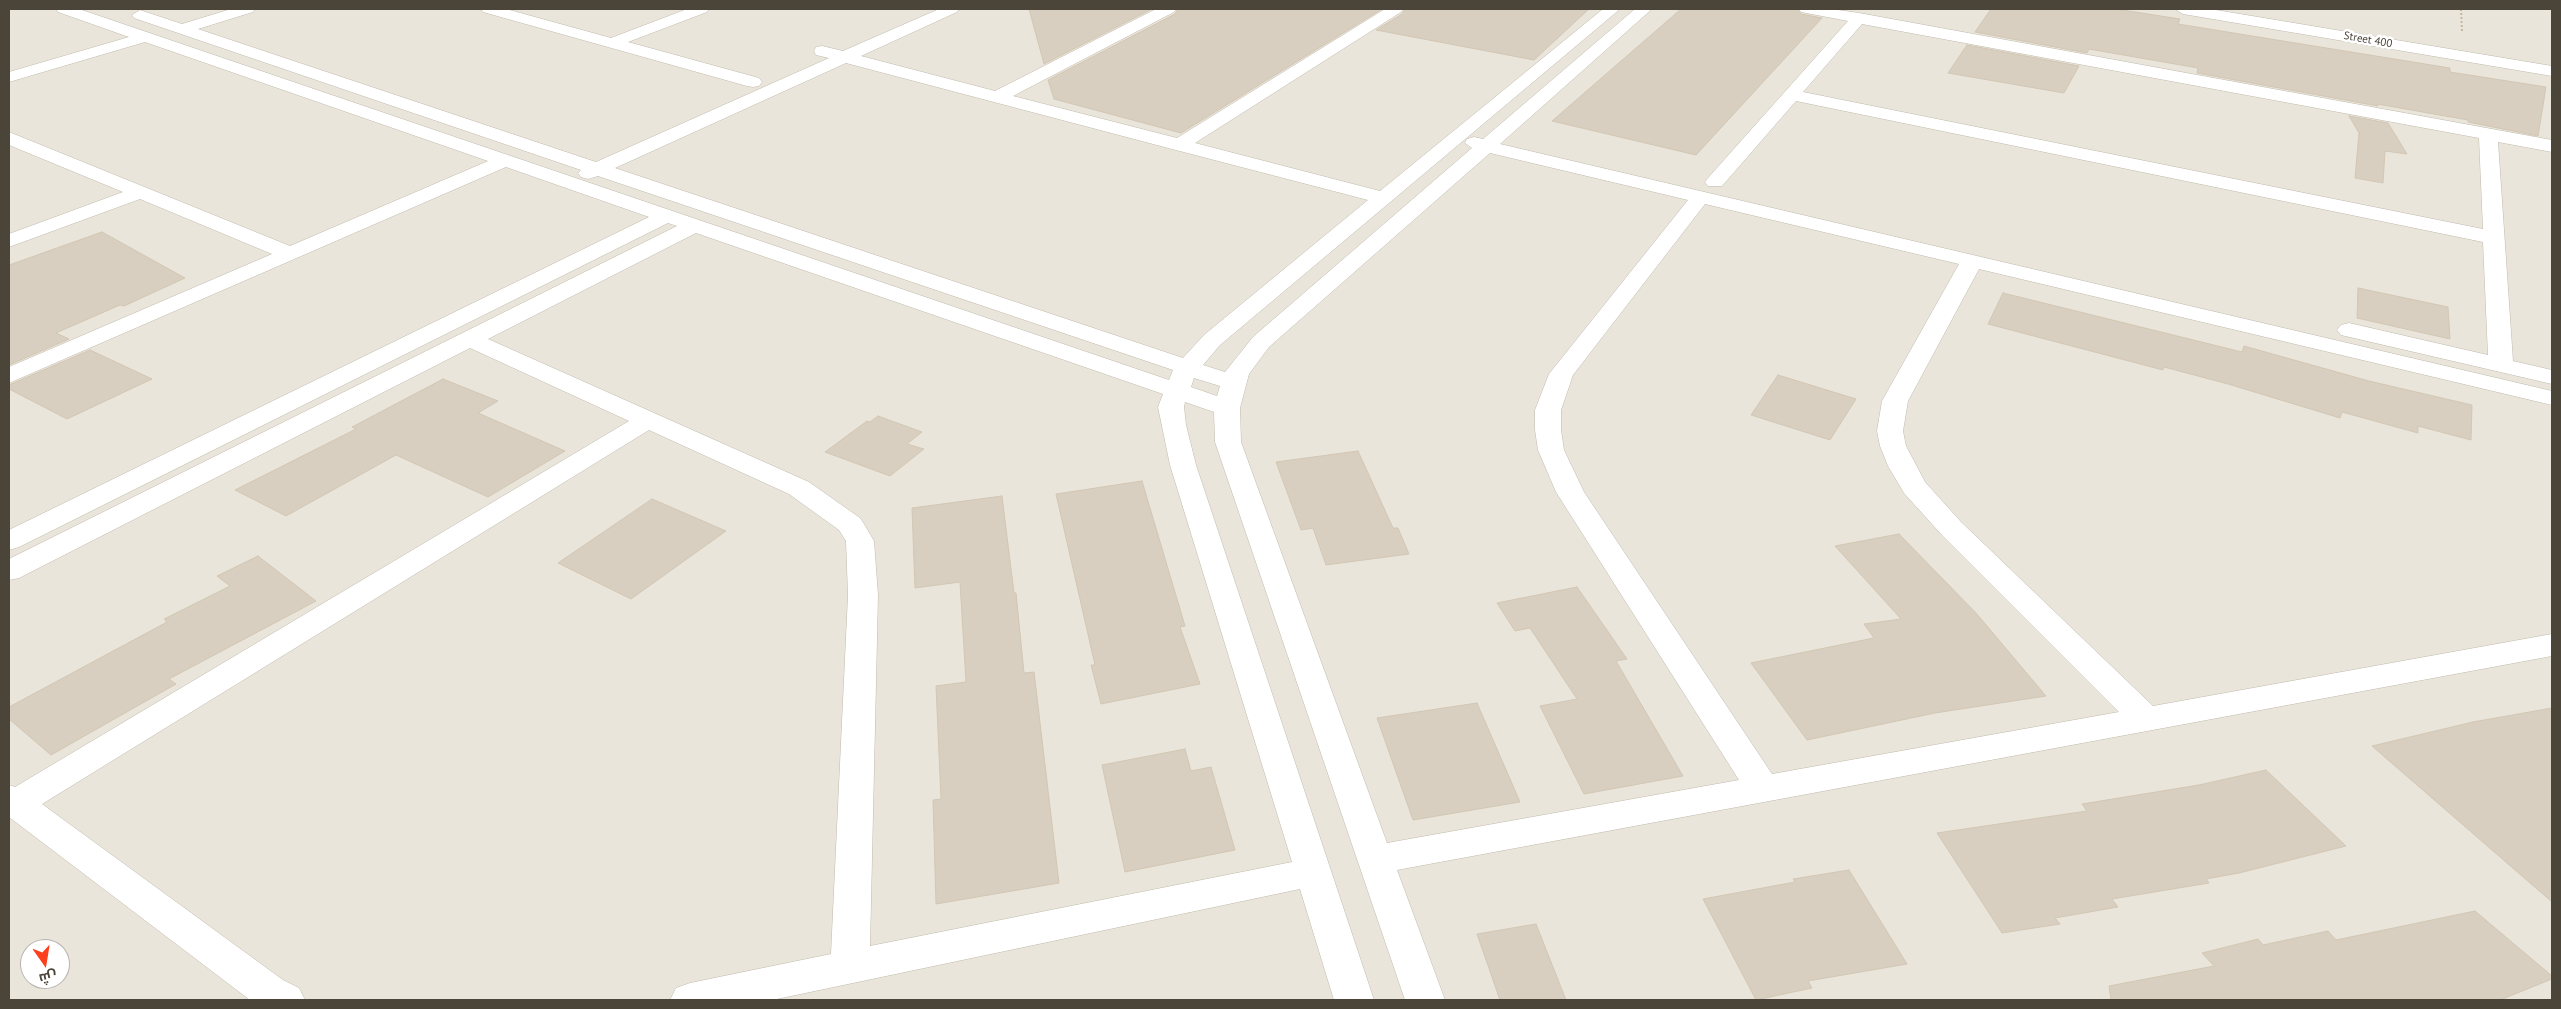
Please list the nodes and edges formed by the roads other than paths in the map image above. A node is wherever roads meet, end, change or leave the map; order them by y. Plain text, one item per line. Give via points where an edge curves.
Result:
1 (64, 9) edge
2 (119, 9) edge
3 (247, 9) edge
4 (489, 9) edge
5 (701, 9) edge
6 (919, 9) edge
7 (951, 9) edge
8 (1168, 9) edge
9 (1395, 9) edge
10 (1612, 9) edge
11 (1644, 9) edge
12 (1807, 9) edge
13 (2183, 9) edge
14 (2257, 9) edge
15 (1859, 18) junction
16 (181, 29) junction
17 (145, 36) junction
18 (612, 43) junction
19 (822, 51) junction
20 (844, 57) junction
21 (2552, 57) edge
22 (2552, 71) edge
23 (9, 77) edge
24 (753, 82) junction
25 (1791, 95) junction
26 (997, 97) junction
27 (2488, 134) junction
28 (1479, 135) junction
29 (9, 138) edge
30 (1179, 145) junction
31 (2552, 146) edge
32 (33, 148) junction
33 (9, 156) edge
34 (506, 160) junction
35 (572, 161) junction
36 (596, 169) junction
37 (544, 174) junction
38 (568, 182) junction
39 (1708, 189) junction
40 (141, 192) junction
41 (1383, 198) junction
42 (667, 216) junction
43 (695, 225) junction
44 (2494, 238) junction
45 (9, 241) edge
46 (290, 254) junction
47 (1972, 260) junction
48 (469, 339) junction
49 (2501, 365) junction
50 (1188, 367) junction
51 (9, 376) edge
52 (2552, 377) edge
53 (1234, 383) junction
54 (1176, 390) junction
55 (2552, 398) edge
56 (1227, 408) junction
57 (648, 420) junction
58 (9, 542) edge
59 (9, 572) edge
60 (2552, 645) edge
61 (2146, 719) junction
62 (1763, 789) junction
63 (12, 800) edge
64 (1375, 860) junction
65 (1313, 872) junction
66 (850, 968) junction
67 (285, 1000) edge
68 (690, 1000) edge
69 (1354, 1000) edge
70 (1425, 1000) edge

1 - 17 street
2 - 16 street
3 - 16 street
4 - 18 street
5 - 18 street
6 - 19 street
7 - 20 street
8 - 26 street
9 - 30 street
10 - 28 street
11 - 28 street
12 - 15 street
13 - 22 street, Street 400
14 - 21 street, Street 400
15 - 25 street
15 - 27 street
16 - 35 street
17 - 23 street
17 - 34 street
18 - 24 street
19 - 20 street
19 - 24 street
20 - 26 street
20 - 36 street
24 - 35 street
25 - 39 street
25 - 44 street
26 - 30 street
27 - 31 street
27 - 44 street
28 - 39 street
28 - 41 street
28 - 53 street via 1261,342 1248,357
29 - 32 street
30 - 41 street
32 - 33 street
32 - 40 street
34 - 37 street
34 - 46 street
35 - 36 street
35 - 37 street
36 - 38 street
36 - 50 street
37 - 38 street
38 - 42 street
39 - 47 street
39 - 49 street
39 - 62 street via 1561,374 1548,410 1548,430 1551,450 1570,492
40 - 45 street
40 - 46 street
41 - 50 street via 1212,340
42 - 43 street
42 - 58 street
43 - 48 street
43 - 54 street
44 - 49 street
46 - 51 street
47 - 55 street
47 - 61 street via 1894,401 1890,430 1893,446 1914,487 1945,522
48 - 57 street
48 - 59 street
49 - 52 street
50 - 53 street
50 - 54 street
53 - 56 street
54 - 56 street
54 - 65 street via 1171,407 1183,465
56 - 64 street via 1228,442
57 - 63 street
57 - 66 street via 799,488 850,524 860,541 863,595
60 - 61 street
61 - 62 street
62 - 64 street
63 - 67 street via 269,992
64 - 70 street
65 - 66 street
65 - 69 street
66 - 68 street

